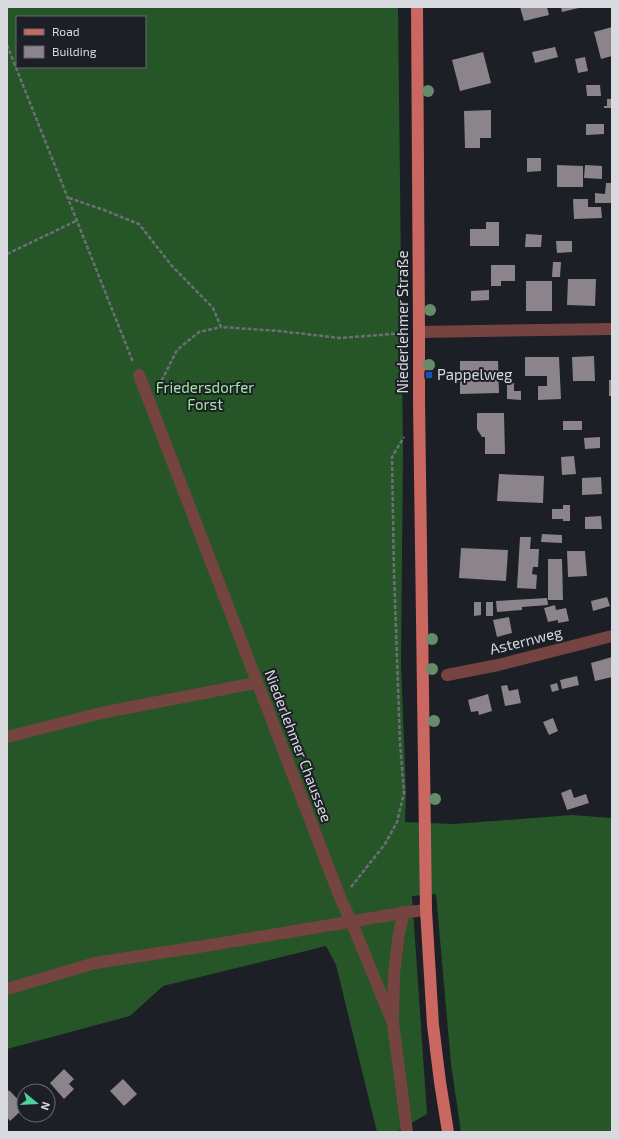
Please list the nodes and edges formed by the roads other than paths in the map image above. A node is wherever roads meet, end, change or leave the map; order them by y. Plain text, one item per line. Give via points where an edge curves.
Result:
1 (417, 7) edge
2 (612, 328) edge
3 (420, 332) junction
4 (138, 375) road end
5 (612, 636) edge
6 (447, 676) dead end
7 (256, 683) junction
8 (7, 737) edge
9 (426, 910) junction
10 (404, 912) junction
11 (351, 921) junction
12 (7, 989) edge
13 (393, 1023) junction
14 (407, 1132) edge
15 (448, 1132) edge

1 - 3 main road, Niederlehmer Straße
2 - 3 street
3 - 9 main road, Niederlehmer Straße
4 - 7 street, Niederlehmer Chaussee
5 - 6 street, Asternweg
7 - 8 street via 101,713
7 - 11 street, Niederlehmer Chaussee
9 - 10 street
9 - 15 main road via 433,1024
10 - 11 street
10 - 13 street via 394,974
11 - 12 street via 95,963
11 - 13 street, Niederlehmer Chaussee
13 - 14 street, Niederlehmer Chaussee

